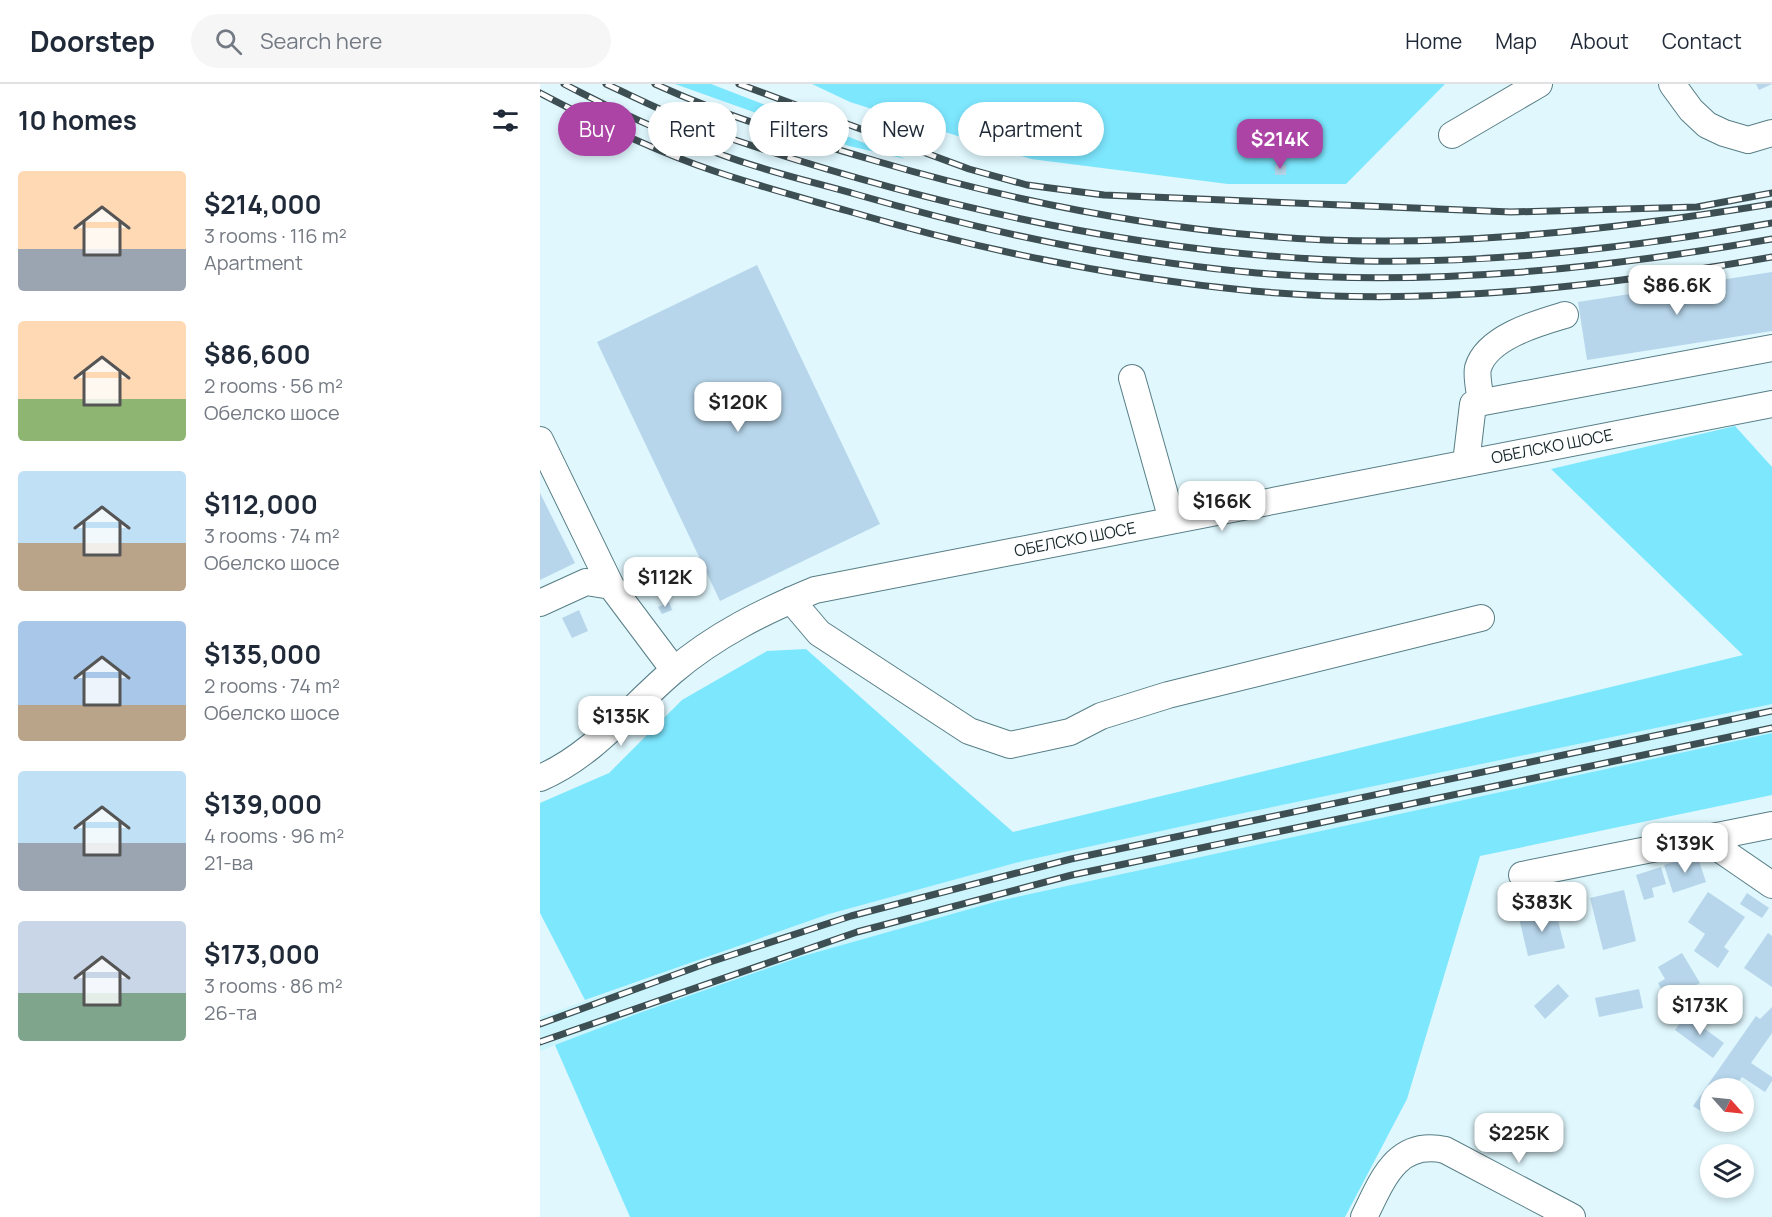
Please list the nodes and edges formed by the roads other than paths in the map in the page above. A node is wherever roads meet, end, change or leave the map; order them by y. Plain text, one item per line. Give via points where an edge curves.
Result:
1 (1539, 84) edge
2 (1672, 84) edge
3 (1772, 133) edge
4 (1452, 135) dead end
5 (1565, 315) dead end
6 (1772, 348) edge
7 (1131, 378) dead end
8 (1481, 402) junction
9 (1772, 404) edge
10 (540, 440) edge
11 (1466, 463) junction
12 (1172, 520) junction
13 (611, 586) junction
14 (791, 600) junction
15 (540, 603) edge
16 (1481, 618) dead end
17 (674, 670) junction
18 (540, 778) edge
19 (1772, 825) edge
20 (1706, 838) junction
21 (1522, 875) dead end
22 (1772, 885) edge
23 (1364, 1217) edge
24 (1572, 1217) edge

1 - 4 street
2 - 3 street via 1707,125 1748,140
5 - 8 street via 1512,332 1487,354 1478,368
6 - 8 street
7 - 12 street
8 - 11 street via 1473,404
9 - 11 street, ОБЕЛСКО ШОСЕ
10 - 13 street
11 - 12 street, ОБЕЛСКО ШОСЕ
12 - 14 street, ОБЕЛСКО ШОСЕ via 815,590
13 - 15 street via 586,582
13 - 17 street
14 - 16 street via 819,633 969,731 1011,745 1070,732 1101,716 1168,695
14 - 17 street, ОБЕЛСКО ШОСЕ via 728,631
17 - 18 street, ОБЕЛСКО ШОСЕ via 570,764
19 - 20 street
20 - 21 street
20 - 22 street
23 - 24 street via 1399,1158 1432,1147 1445,1150

